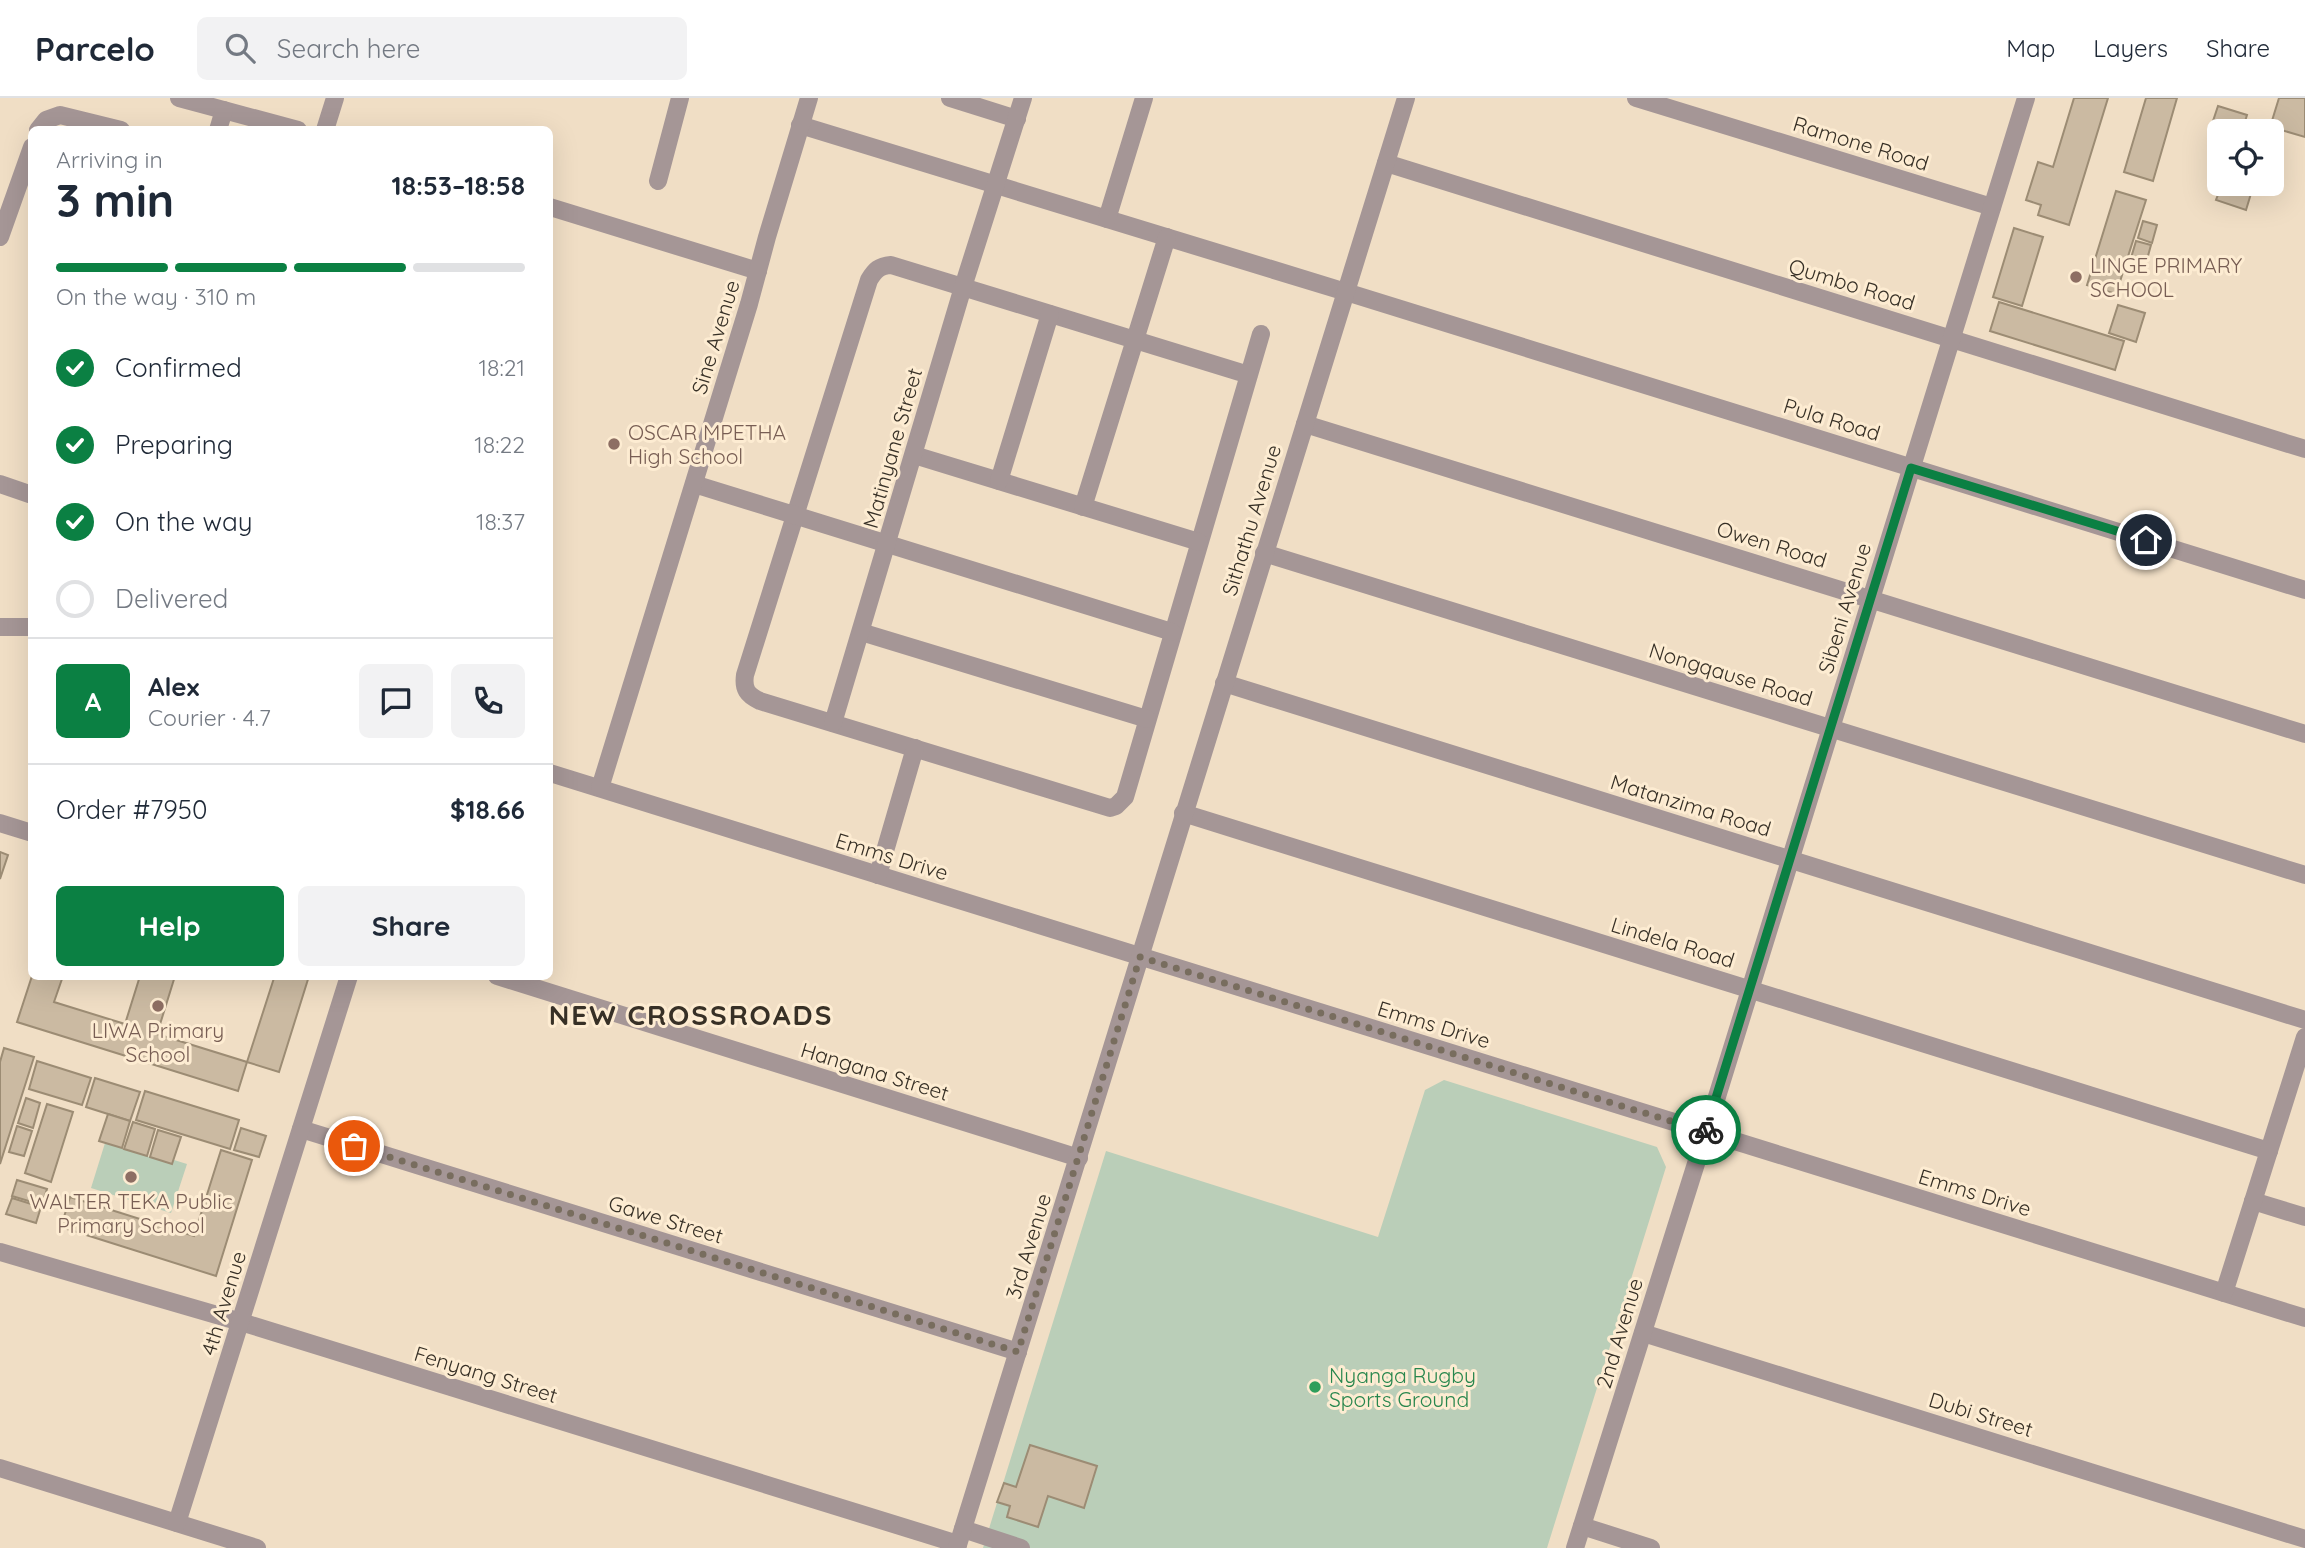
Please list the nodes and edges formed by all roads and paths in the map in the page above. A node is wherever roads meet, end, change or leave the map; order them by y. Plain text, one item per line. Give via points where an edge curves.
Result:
1 (179, 98) edge
2 (335, 98) edge
3 (680, 98) edge
4 (809, 98) edge
5 (950, 98) edge
6 (1023, 98) edge
7 (1144, 98) edge
8 (1406, 98) edge
9 (1636, 98) edge
10 (2026, 98) edge
11 (224, 110) junction
12 (1017, 119) junction
13 (800, 125) junction
14 (41, 126) edge
15 (105, 126) edge
16 (219, 126) edge
17 (283, 126) edge
18 (326, 126) edge
19 (28, 158) edge
20 (1386, 163) junction
21 (658, 181) dead end
22 (996, 186) junction
23 (553, 207) edge
24 (1992, 207) junction
25 (1107, 219) junction
26 (0, 237) edge
27 (1167, 237) junction
28 (758, 271) junction
29 (964, 287) junction
30 (1346, 292) junction
31 (1050, 314) junction
32 (1261, 334) dead end
33 (1951, 339) junction
34 (1135, 340) junction
35 (1249, 375) junction
36 (1305, 424) junction
37 (2305, 449) edge
38 (914, 455) junction
39 (1911, 468) junction
40 (999, 481) junction
41 (0, 484) edge
42 (694, 484) junction
43 (28, 494) edge
44 (1083, 507) junction
45 (795, 515) junction
46 (1199, 542) junction
47 (888, 544) junction
48 (1264, 553) junction
49 (2305, 590) edge
50 (1871, 599) junction
51 (0, 627) edge
52 (28, 627) edge
53 (861, 632) junction
54 (1172, 632) junction
55 (1224, 683) junction
56 (1147, 719) junction
57 (833, 723) junction
58 (1830, 729) junction
59 (2305, 734) edge
60 (915, 748) junction
61 (553, 774) edge
62 (600, 788) junction
63 (1183, 813) junction
64 (0, 823) edge
65 (28, 832) edge
66 (1790, 859) junction
67 (2305, 875) edge
68 (878, 876) junction
69 (1140, 957) junction
70 (348, 980) edge
71 (510, 980) edge
72 (1750, 989) junction
73 (2305, 1020) edge
74 (2305, 1037) edge
75 (301, 1129) junction
76 (1706, 1132) junction
77 (2269, 1151) junction
78 (1079, 1158) junction
79 (2253, 1201) junction
80 (2305, 1217) edge
81 (0, 1252) edge
82 (2224, 1293) junction
83 (2305, 1318) edge
84 (241, 1322) junction
85 (1643, 1333) junction
86 (1018, 1352) junction
87 (0, 1468) edge
88 (177, 1523) junction
89 (1582, 1526) junction
90 (2305, 1539) edge
91 (959, 1540) edge
92 (257, 1548) edge
93 (1021, 1548) edge
94 (1575, 1548) edge
95 (1651, 1548) edge

1 - 11 street
2 - 18 street
3 - 21 street
4 - 13 street, Sine Avenue
5 - 12 street
6 - 12 street, Matinyane Street
7 - 25 street
8 - 20 street, Sithathu Avenue
9 - 24 street, Ramone Road
10 - 24 street, Sibeni Avenue
11 - 16 street
11 - 17 street
12 - 22 street, Matinyane Street
13 - 22 street, Pula Road
13 - 28 street, Sine Avenue
14 - 15 street via 60,115
19 - 26 street
20 - 30 street, Sithathu Avenue
20 - 33 street, Qumbo Road
22 - 25 street, Pula Road
22 - 29 street, Matinyane Street
23 - 28 street
24 - 33 street, Sibeni Avenue
25 - 27 street, Pula Road
27 - 30 street, Pula Road
27 - 34 street
28 - 42 street, Sine Avenue
29 - 31 street
29 - 38 street, Matinyane Street
29 - 45 street via 891,265 874,271
30 - 36 street, Sithathu Avenue
30 - 39 street, Pula Road
31 - 34 street
31 - 40 street
32 - 35 street
33 - 37 street, Qumbo Road
33 - 39 street, Sibeni Avenue
34 - 35 street
34 - 44 street
35 - 46 street
36 - 48 street, Sithathu Avenue
36 - 50 street, Owen Road
38 - 40 street
38 - 47 street, Matinyane Street
39 - 49 street, Pula Road
39 - 50 street, Sibeni Avenue
40 - 44 street
41 - 43 street
42 - 45 street
42 - 62 street, Sine Avenue
44 - 46 street
45 - 47 street
45 - 57 street via 745,675 746,690 760,701
46 - 54 street
47 - 53 street, Matinyane Street
47 - 54 street
48 - 55 street, Sithathu Avenue
48 - 58 street, Nongqause Road
50 - 58 street, Sibeni Avenue
50 - 59 street, Owen Road
51 - 52 street
53 - 56 street
53 - 57 street, Matinyane Street
54 - 56 street
55 - 63 street, Sithathu Avenue
55 - 66 street, Matanzima Road
56 - 60 street via 1125,797 1110,808
57 - 60 street
58 - 66 street, Sibeni Avenue
58 - 67 street, Nongqause Road
60 - 68 street
61 - 62 street, Emms Drive
62 - 68 street, Emms Drive
63 - 69 street, Sithathu Avenue
63 - 72 street, Lindela Road
64 - 65 street
66 - 72 street, Sibeni Avenue
66 - 73 street, Matanzima Road
68 - 69 street, Emms Drive
69 - 76 street, Emms Drive
69 - 78 street, 3rd Avenue
70 - 75 street, 4th Avenue
71 - 78 street, Hangana Street
72 - 76 street, Sibeni Avenue
72 - 77 street, Lindela Road
74 - 77 street
75 - 84 street, 4th Avenue
75 - 86 street, Gawe Street
76 - 82 street, Emms Drive
76 - 85 street, 2nd Avenue
77 - 79 street
78 - 86 street, 3rd Avenue
79 - 80 street
79 - 82 street
81 - 84 street, Fenyang Street
82 - 83 street, Emms Drive
84 - 88 street, 4th Avenue
84 - 91 street, Fenyang Street
85 - 89 street, 2nd Avenue
85 - 90 street, Dubi Street
86 - 91 street, 3rd Avenue
87 - 88 street
88 - 92 street
89 - 94 street, 2nd Avenue
89 - 95 street
91 - 93 street, Fenyang Street

